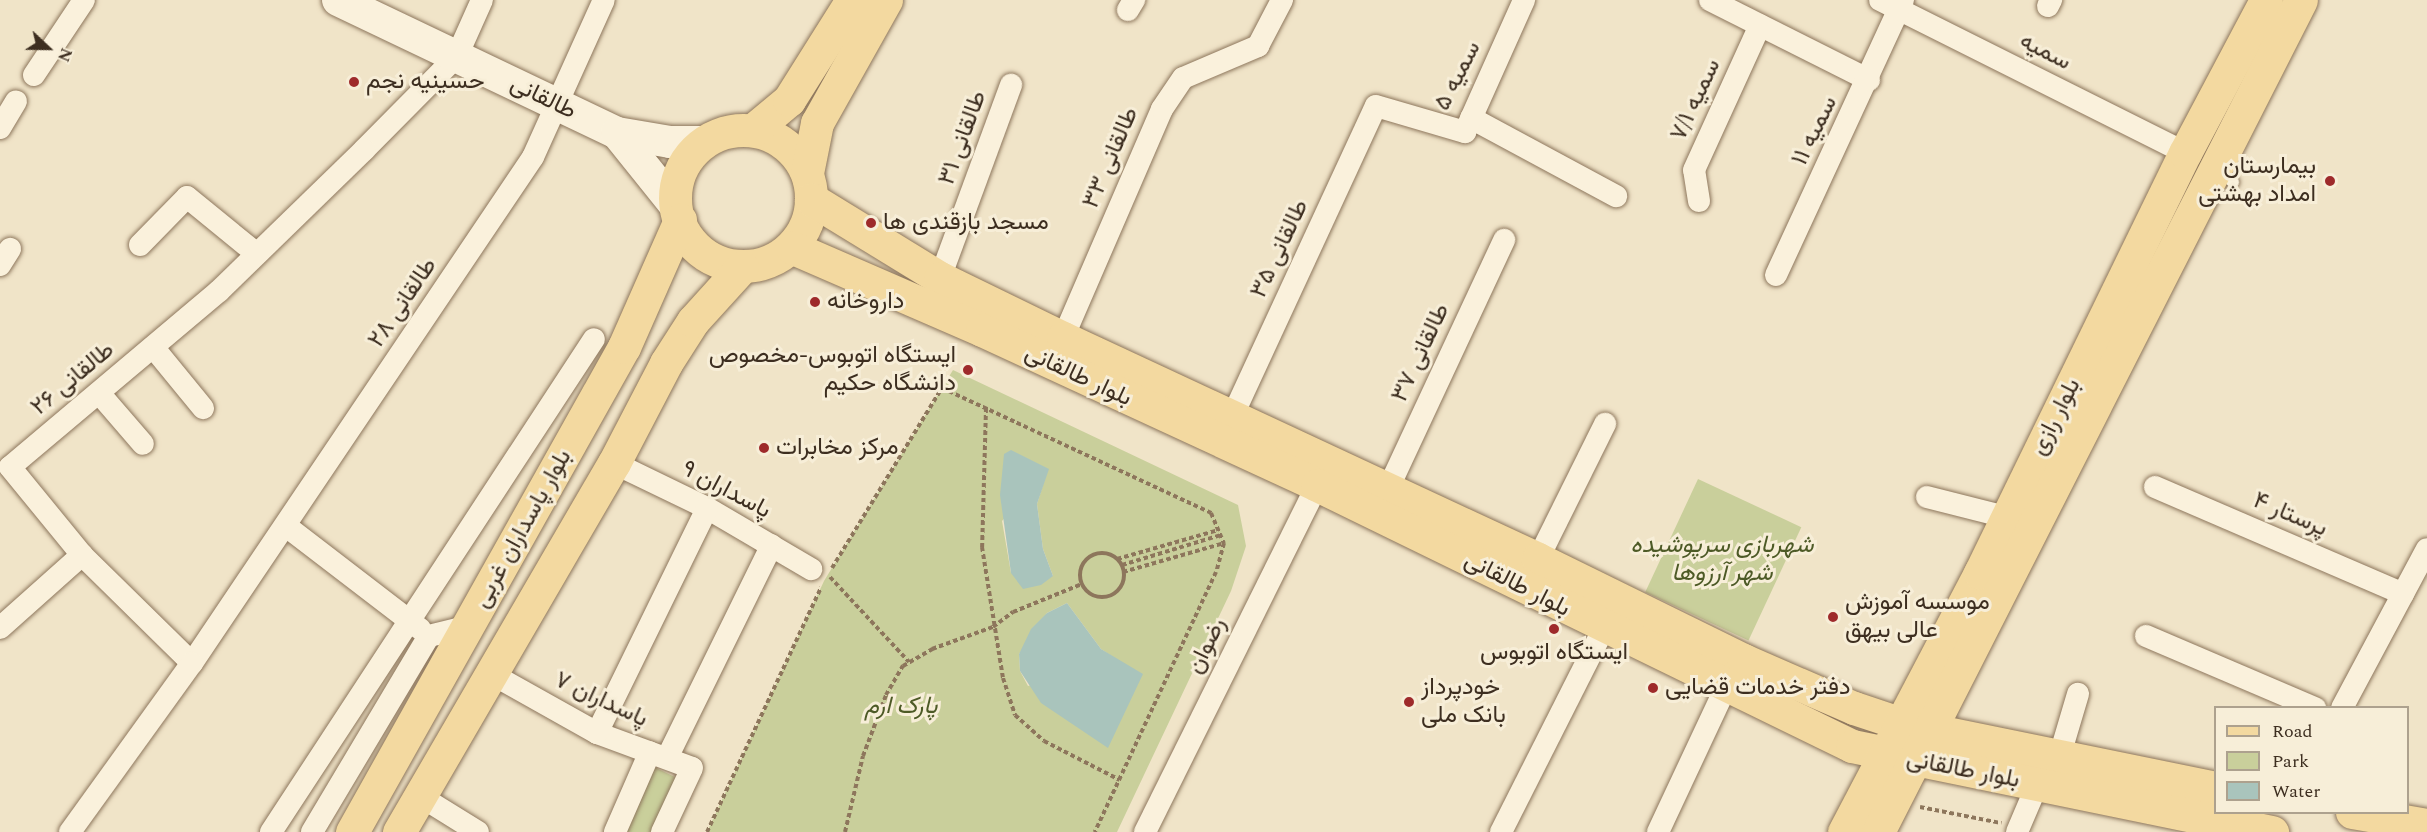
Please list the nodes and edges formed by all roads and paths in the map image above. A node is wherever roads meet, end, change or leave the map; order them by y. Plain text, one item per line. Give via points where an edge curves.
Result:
1 (84, 0) edge
2 (338, 0) edge
3 (483, 0) edge
4 (604, 0) edge
5 (852, 0) edge
6 (886, 0) edge
7 (1282, 0) edge
8 (1524, 0) edge
9 (1710, 0) edge
10 (2266, 0) edge
11 (2301, 0) edge
12 (1894, 3) edge
13 (1760, 25) junction
14 (457, 56) junction
15 (34, 75) dead end
16 (1869, 80) junction
17 (1011, 85) dead end
18 (16, 101) dead end
19 (557, 106) junction
20 (1376, 106) joint
21 (1471, 118) junction
22 (0, 128) edge
23 (753, 130) junction
24 (618, 134) junction
25 (704, 142) junction
26 (2185, 153) junction
27 (809, 186) junction
28 (1616, 196) dead end
29 (1699, 201) dead end
30 (677, 212) junction
31 (1504, 240) dead end
32 (140, 245) dead end
33 (791, 247) junction
34 (257, 254) junction
35 (742, 267) junction
36 (1776, 275) dead end
37 (940, 278) junction
38 (1063, 338) junction
39 (594, 339) dead end
40 (153, 347) junction
41 (2086, 390) junction
42 (99, 393) junction
43 (203, 408) dead end
44 (986, 408) junction
45 (1233, 415) junction
46 (1605, 424) dead end
47 (143, 444) dead end
48 (5, 463) edge
49 (614, 463) junction
50 (1317, 485) junction
51 (2155, 487) dead end
52 (1388, 489) junction
53 (1927, 497) dead end
54 (707, 508) junction
55 (2006, 517) junction
56 (286, 526) junction
57 (1218, 530) junction
58 (1221, 536) junction
59 (1224, 543) junction
60 (772, 545) junction
61 (2427, 549) edge
62 (82, 555) junction
63 (1117, 559) junction
64 (1539, 559) junction
65 (1122, 566) junction
66 (820, 572) junction
67 (1123, 572) junction
68 (1082, 584) junction
69 (2403, 594) junction
70 (410, 621) junction
71 (469, 626) junction
72 (993, 627) junction
73 (0, 628) edge
74 (1604, 628) junction
75 (429, 636) junction
76 (2146, 636) dead end
77 (909, 662) junction
78 (192, 663) junction
79 (490, 673) junction
80 (1726, 687) junction
81 (2078, 694) dead end
82 (2310, 706) edge
83 (2343, 706) edge
84 (1917, 726) junction
85 (597, 733) junction
86 (658, 755) junction
87 (1901, 758) junction
88 (2059, 758) junction
89 (1120, 780) junction
90 (2037, 784) junction
91 (2214, 788) edge
92 (420, 796) junction
93 (1894, 802) junction
94 (2358, 814) edge
95 (2190, 824) edge
96 (2427, 825) edge
97 (2018, 831) edge
98 (70, 832) edge
99 (271, 832) edge
100 (312, 832) edge
101 (352, 832) edge
102 (399, 832) edge
103 (478, 832) edge
104 (615, 832) edge
105 (662, 832) edge
106 (707, 832) edge
107 (844, 832) edge
108 (1095, 832) edge
109 (1145, 832) edge
110 (1501, 832) edge
111 (1658, 832) edge
112 (1844, 832) edge
113 (1878, 832) edge
114 (2272, 832) edge

1 - 15 street
2 - 14 main road, طالقانی
3 - 14 street
4 - 19 street, طالقانی ۲۸
5 - 23 main road via 789,100
6 - 27 main road via 817,123
7 - 38 street, طالقانی ۳۳ via 1258,46 1183,78 1162,109
8 - 21 street, سمیه ۵
9 - 13 street
10 - 26 main road, بلوار رازی
11 - 41 main road, بلوار رازی via 2224,174
12 - 16 street, سمیه ۱۱
12 - 26 street, سمیه
13 - 16 street
13 - 29 street, سمیه ۷/۱ via 1694,170
14 - 19 main road, طالقانی
14 - 34 street, طالقانی ۲۶
16 - 36 street, سمیه ۱۱
17 - 37 street, طالقانی ۳۱
18 - 22 street
19 - 24 main road, طالقانی
19 - 56 street, طالقانی ۲۸ via 533,157
20 - 21 street, سمیه ۵ via 1465,132
20 - 45 street, طالقانی ۳۵
21 - 28 street
23 - 25 main road via 736,130
23 - 27 main road via 791,149
24 - 25 main road via 670,142
24 - 30 main road
25 - 30 main road via 678,175
26 - 41 main road, بلوار رازی
27 - 33 main road via 806,225
27 - 37 main road, بلوار طالقانی
30 - 35 main road via 685,235 704,255
30 - 71 main road, بلوار پاسداران غربی via 624,347
31 - 52 street, طالقانی ۳۷
32 - 34 street via 187,197
33 - 35 main road via 777,258
33 - 50 main road, بلوار طالقانی via 982,330
34 - 40 street, طالقانی ۲۶
35 - 49 main road, بلوار پاسداران غربی via 693,321 666,363
37 - 38 main road, بلوار طالقانی
38 - 45 main road, بلوار طالقانی
39 - 70 street
40 - 42 street, طالقانی ۲۶
40 - 43 street
41 - 55 main road, بلوار رازی
41 - 84 main road, بلوار رازی
42 - 47 street
42 - 48 street, طالقانی ۲۶
44 - 57 path via 1211,513
44 - 66 path via 942,388
44 - 72 path via 982,548
45 - 52 main road, بلوار طالقانی
46 - 64 street
48 - 62 street, طالقانی ۲۶
49 - 54 street, پاسداران ۹
49 - 79 main road, بلوار پاسداران غربی
50 - 74 main road, بلوار طالقانی
50 - 109 street, رضوان
51 - 69 street, پرستار ۴
52 - 64 main road, بلوار طالقانی
53 - 55 street
54 - 60 street, پاسداران ۹
54 - 85 street
55 - 84 main road, بلوار رازی
56 - 70 street
56 - 78 street
57 - 58 path
57 - 63 path
58 - 59 path
58 - 65 path
59 - 67 path
59 - 89 path via 1192,628
60 - 66 street, پاسداران ۹
60 - 86 street
61 - 69 street
62 - 73 street
62 - 78 street, طالقانی ۲۶
63 - 65 path
63 - 68 path via 1104,554 1091,556 1082,566
64 - 84 main road, بلوار طالقانی via 1743,660 1854,708
65 - 67 path
66 - 77 path
66 - 106 path
67 - 68 path via 1120,587 1109,596 1094,596
68 - 72 path via 1012,612
69 - 83 street
70 - 75 street
70 - 99 street
71 - 75 street
71 - 101 main road, بلوار پاسداران غربی
72 - 77 path via 932,649
72 - 89 path via 1015,715 1044,741
74 - 80 main road, بلوار طالقانی
74 - 110 street
75 - 100 street
76 - 82 street
77 - 107 path via 903,666 879,715 863,756
78 - 98 street
79 - 85 street, پاسداران ۷
79 - 92 main road, بلوار پاسداران غربی
80 - 87 main road, بلوار طالقانی via 1852,746
80 - 111 street
81 - 88 street
84 - 87 main road, بلوار رازی
84 - 88 main road, بلوار طالقانی
85 - 86 street, پاسداران ۷
86 - 104 street
86 - 105 street, پاسداران ۷ via 692,768
87 - 90 main road, بلوار طالقانی
87 - 93 main road, بلوار رازی
87 - 112 main road, بلوار رازی
88 - 91 main road, بلوار طالقانی
89 - 108 path
90 - 95 main road, بلوار طالقانی
90 - 97 street
92 - 102 main road, بلوار پاسداران غربی
92 - 103 street
93 - 97 path via 1980,816
93 - 113 main road, بلوار رازی
94 - 96 main road
95 - 114 main road, بلوار طالقانی

